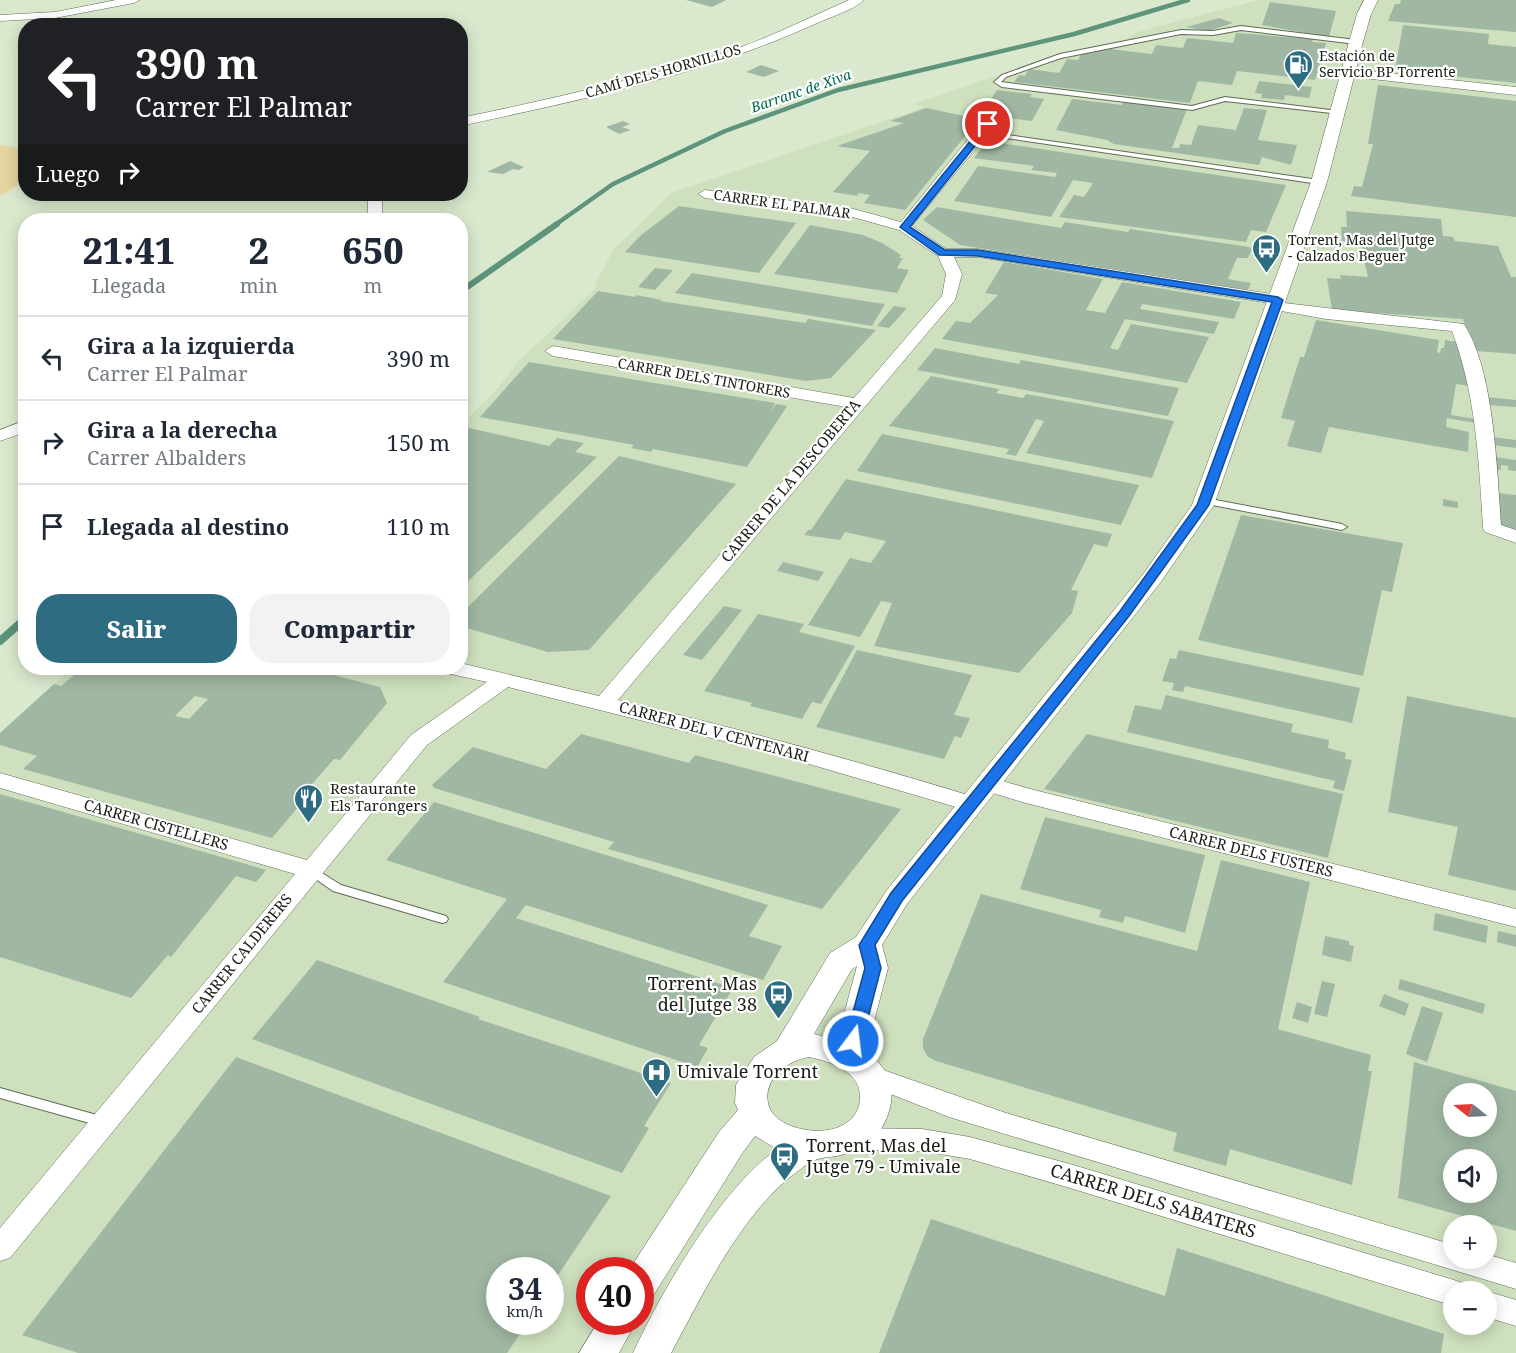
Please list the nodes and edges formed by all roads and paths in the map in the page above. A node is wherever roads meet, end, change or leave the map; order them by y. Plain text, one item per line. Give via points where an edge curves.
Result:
1 (134, 0) edge
2 (858, 0) edge
3 (1371, 0) edge
4 (0, 18) edge
5 (1356, 42) junction
6 (1349, 73) junction
7 (1516, 91) edge
8 (1338, 113) junction
9 (468, 120) edge
10 (988, 124) dead end
11 (1008, 137) dead end
12 (1319, 182) junction
13 (705, 194) dead end
14 (904, 227) junction
15 (943, 253) junction
16 (1277, 303) junction
17 (553, 351) dead end
18 (856, 404) junction
19 (18, 428) edge
20 (0, 436) edge
21 (1204, 501) junction
22 (1342, 527) dead end
23 (1516, 537) edge
24 (468, 672) edge
25 (504, 680) junction
26 (604, 704) junction
27 (0, 780) edge
28 (988, 784) junction
29 (973, 804) junction
30 (311, 870) junction
31 (1516, 918) edge
32 (442, 919) dead end
33 (867, 945) junction
34 (790, 1047) junction
35 (859, 1066) junction
36 (0, 1093) edge
37 (754, 1113) junction
38 (104, 1122) junction
39 (847, 1140) junction
40 (810, 1146) junction
41 (9, 1224) edge
42 (0, 1249) edge
43 (1443, 1254) edge
44 (654, 1264) edge
45 (1492, 1269) edge
46 (1516, 1276) edge
47 (1443, 1290) edge
48 (1497, 1307) edge
49 (1516, 1313) edge
50 (610, 1335) edge
51 (598, 1353) edge
52 (652, 1353) edge

1 - 4 street via 55,15
2 - 9 street, CAMÍ DELS HORNILLOS via 724,57
3 - 5 street
5 - 6 street
5 - 8 lane via 1241,28 1214,33 1181,32 1060,56 997,82 1192,108 1225,99
6 - 7 street
6 - 8 street
8 - 12 street
10 - 14 street
11 - 12 lane
12 - 16 street
13 - 14 street, CARRER EL PALMAR via 850,212
14 - 15 street, CARRER EL PALMAR
15 - 16 street via 978,253
15 - 18 street, CARRER DE LA DESCOBERTA via 954,267 949,297
16 - 21 street
16 - 23 street via 1326,314 1458,327 1478,382 1492,528
17 - 18 street, CARRER DELS TINTORERS
18 - 26 street, CARRER DE LA DESCOBERTA
19 - 20 street
21 - 22 lane
21 - 28 street via 1152,578
24 - 25 street, CARRER DEL V CENTENARI
25 - 26 street, CARRER DEL V CENTENARI
25 - 30 street, CARRER CALDERERS via 419,740
26 - 29 street, CARRER DEL V CENTENARI via 907,783
27 - 30 street, CARRER CISTELLERS
28 - 29 street
28 - 31 street, CARRER DELS FUSTERS via 1030,798
29 - 33 street via 897,897
30 - 32 lane via 337,888
30 - 38 street, CARRER CALDERERS
33 - 34 street via 841,961
33 - 35 street via 873,968
34 - 35 street via 830,1048
34 - 37 street via 759,1072 752,1087
35 - 39 street via 874,1082 877,1098 873,1115 863,1129
35 - 43 street, CARRER DELS SABATERS via 959,1109
36 - 38 lane
37 - 40 street via 770,1132
37 - 44 street via 731,1142
38 - 41 street, CARRER CALDERERS
39 - 40 street
39 - 47 street, CARRER DELS SABATERS via 922,1140 970,1148
40 - 52 street via 753,1191 723,1232
41 - 42 street, CARRER CALDERERS
45 - 46 street, CARRER DELS SABATERS
48 - 49 street
50 - 51 street

